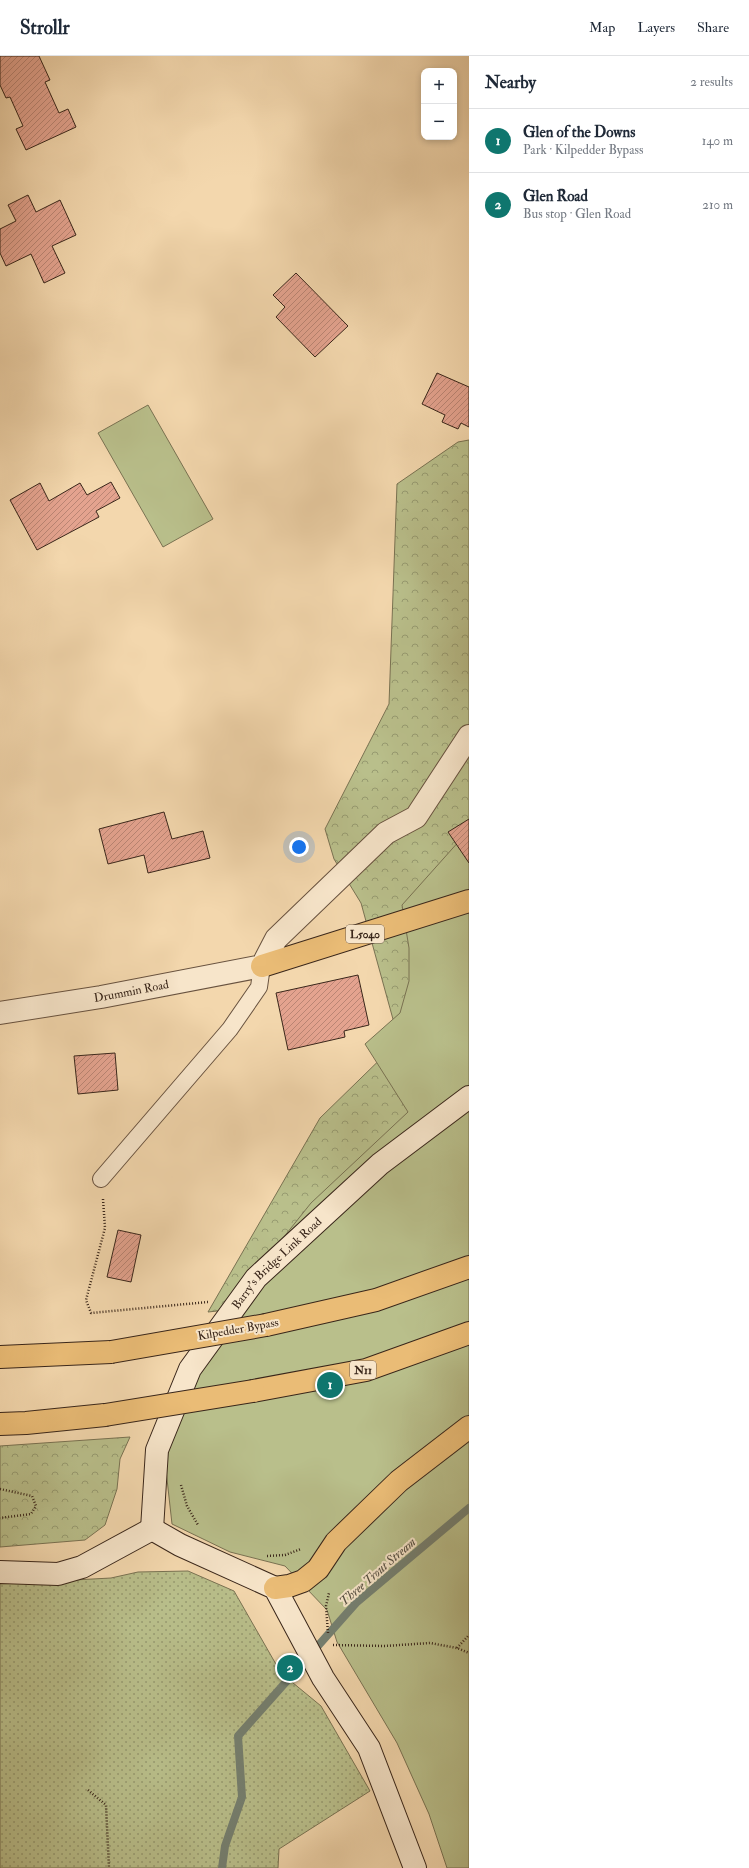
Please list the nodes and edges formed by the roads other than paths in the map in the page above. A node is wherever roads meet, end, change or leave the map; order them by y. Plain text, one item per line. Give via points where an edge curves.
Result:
1 (469, 736) edge
2 (469, 901) edge
3 (262, 966) junction
4 (0, 1013) edge
5 (469, 1097) edge
6 (101, 1178) road end
7 (469, 1267) edge
8 (469, 1334) edge
9 (0, 1357) edge
10 (0, 1424) edge
11 (469, 1428) edge
12 (152, 1529) junction
13 (0, 1572) edge
14 (275, 1588) junction
15 (415, 1868) edge

1 - 3 main road via 416,818 386,834 292,923 276,939
2 - 3 highway, L5040
3 - 4 main road, Drummin Road / L5040 via 101,997
3 - 6 lane via 259,987 230,1029
5 - 12 main road, Barry's Bridge Link Road via 380,1164 256,1278 190,1369 157,1450
7 - 9 highway, Kilpedder Bypass, bridge via 376,1300 266,1325 111,1352
8 - 10 highway, N11, bridge via 366,1370 105,1415
11 - 14 highway via 399,1481 336,1542 318,1569 303,1581
12 - 13 main road via 82,1567 58,1574
12 - 14 main road via 180,1545
14 - 15 main road via 323,1678 369,1748

